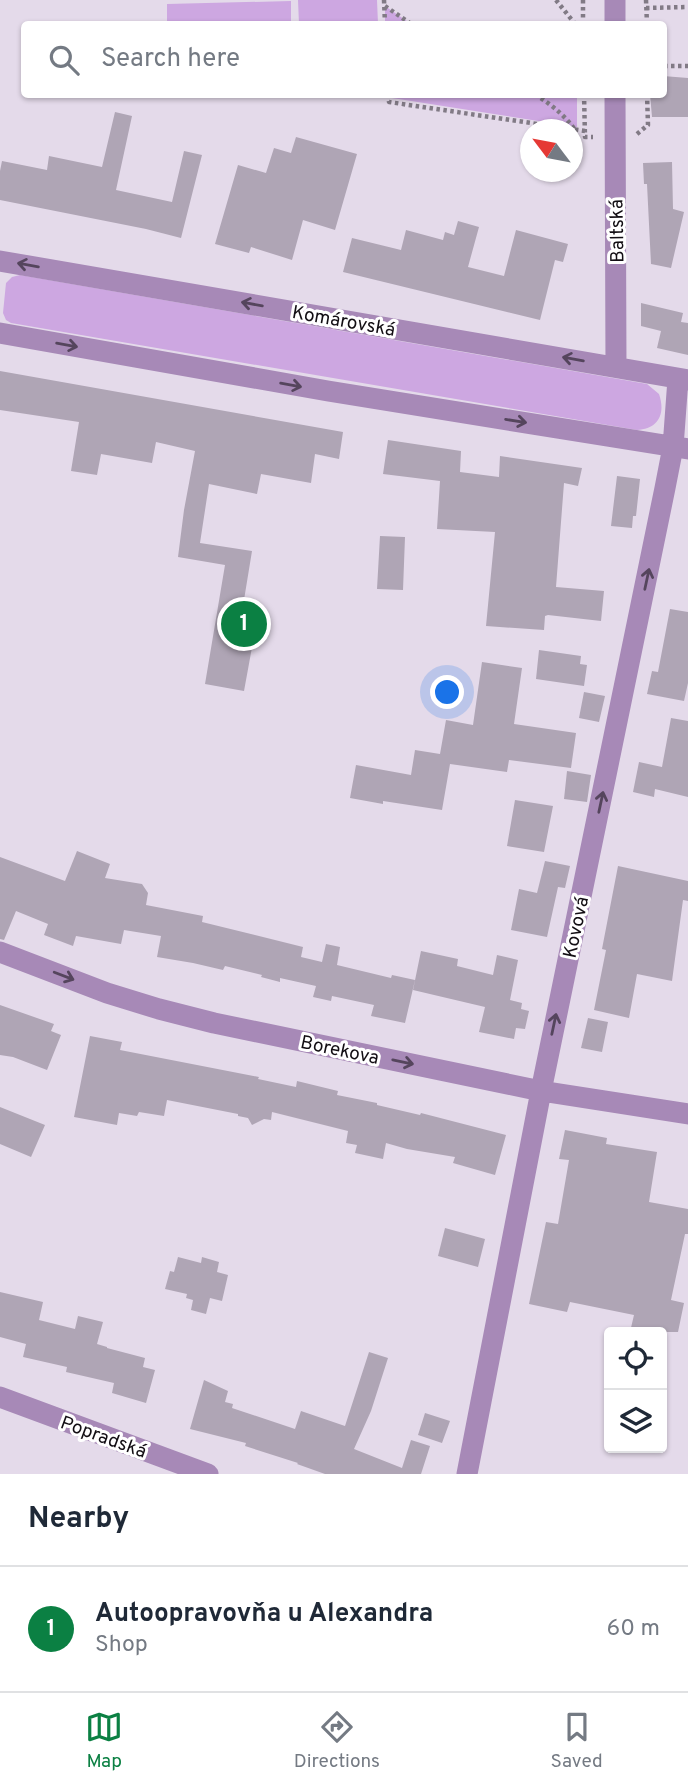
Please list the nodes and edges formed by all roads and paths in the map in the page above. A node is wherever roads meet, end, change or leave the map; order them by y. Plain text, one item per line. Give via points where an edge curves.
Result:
1 (556, 0) edge
2 (583, 0) edge
3 (615, 0) edge
4 (646, 0) edge
5 (384, 3) edge
6 (688, 7) edge
7 (646, 8) junction
8 (385, 21) edge
9 (407, 21) edge
10 (573, 21) edge
11 (583, 21) edge
12 (615, 21) edge
13 (646, 21) edge
14 (667, 66) edge
15 (688, 66) edge
16 (388, 98) edge
17 (541, 98) edge
18 (615, 98) edge
19 (647, 98) edge
20 (567, 119) edge
21 (520, 122) edge
22 (636, 142) dead end
23 (0, 261) edge
24 (0, 333) edge
25 (616, 367) junction
26 (683, 379) edge
27 (680, 448) edge
28 (0, 952) edge
29 (541, 1091) junction
30 (688, 1114) edge
31 (0, 1397) edge
32 (208, 1474) edge
33 (467, 1474) edge

1 - 10 path
2 - 11 path
3 - 12 street
4 - 7 path
5 - 8 path
5 - 9 path
6 - 7 path
7 - 13 path
14 - 15 path
16 - 21 path via 389,102
17 - 20 path
18 - 25 street, Baltská
19 - 22 path via 648,125 636,134
25 -> 23 street, Komárovská
24 -> 27 street
25 - 26 street, Komárovská
26 - 27 street, Kovová
29 -> 27 street, Kovová via 660,516
28 -> 29 street, Borekova via 170,1012
29 - 30 street, Borekova
29 - 33 street, Kovová
31 - 32 street, Popradská

